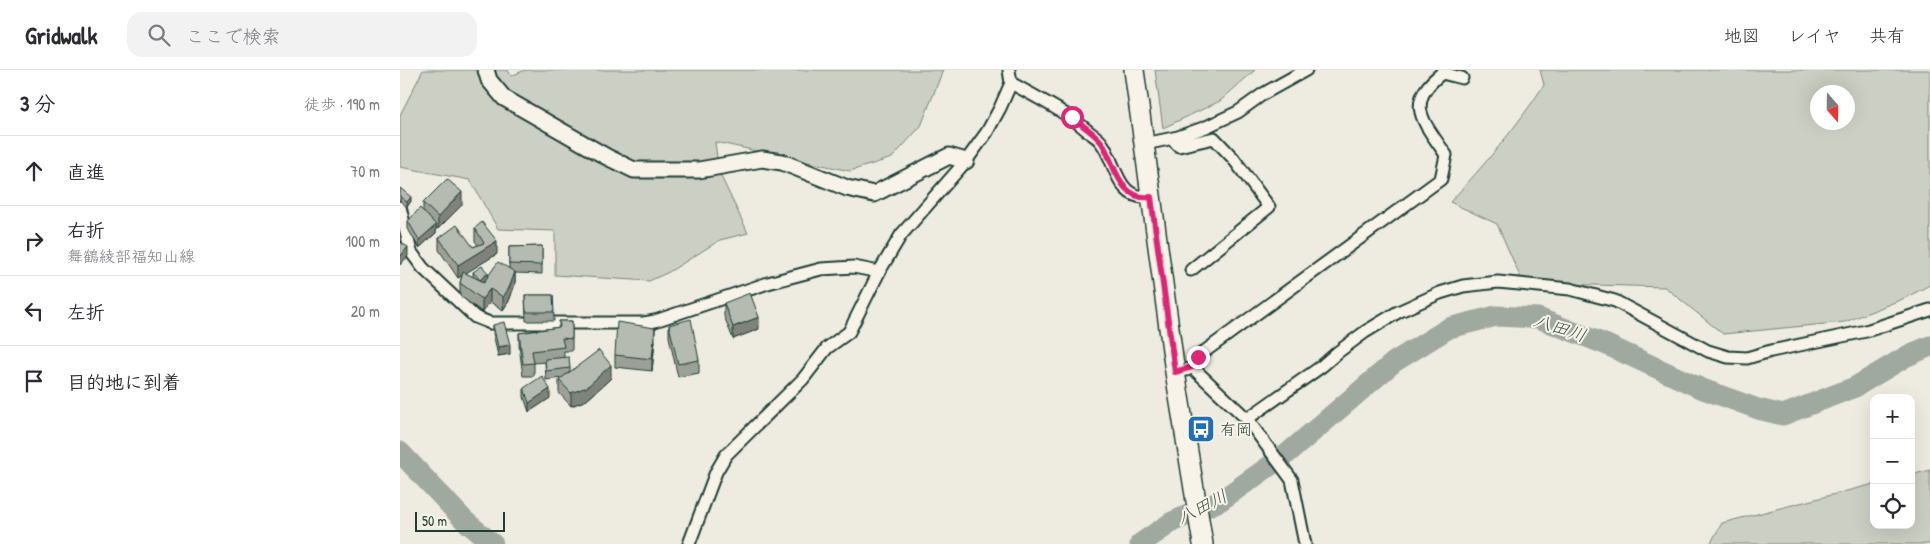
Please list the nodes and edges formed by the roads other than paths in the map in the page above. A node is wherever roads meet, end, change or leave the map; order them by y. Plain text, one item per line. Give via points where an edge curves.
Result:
1 (486, 70) edge
2 (1009, 70) edge
3 (1134, 70) edge
4 (1306, 70) edge
5 (1462, 78) dead end
6 (1011, 82) junction
7 (1172, 138) junction
8 (1145, 144) junction
9 (966, 161) junction
10 (1151, 197) junction
11 (400, 207) edge
12 (1192, 270) dead end
13 (879, 272) junction
14 (1930, 310) edge
15 (1184, 370) junction
16 (1247, 419) junction
17 (1203, 542) edge
18 (689, 544) edge
19 (1305, 544) edge

1 - 9 street via 489,80 504,98 634,170 699,170 762,159 782,162 848,188 874,194 949,156
2 - 6 street
3 - 8 main road
4 - 7 street via 1238,112
5 - 15 street via 1442,73 1421,95 1419,108 1428,129 1446,155 1441,179
6 - 9 street via 991,124
6 - 10 street via 1072,117 1101,142 1123,188 1132,195
7 - 8 street
7 - 12 street via 1178,146 1214,138 1269,207
8 - 10 main road
9 - 13 street via 902,235
10 - 15 main road
11 - 13 street via 411,252 423,268 475,317 490,323 644,323 821,269 854,266
13 - 18 street via 849,332 827,348 797,386 726,455 716,472
14 - 16 street via 1866,330 1747,358 1708,351 1615,301 1570,289 1498,282 1463,286 1440,293 1365,332
15 - 16 street
15 - 17 main road via 1191,468
16 - 19 street via 1292,480

